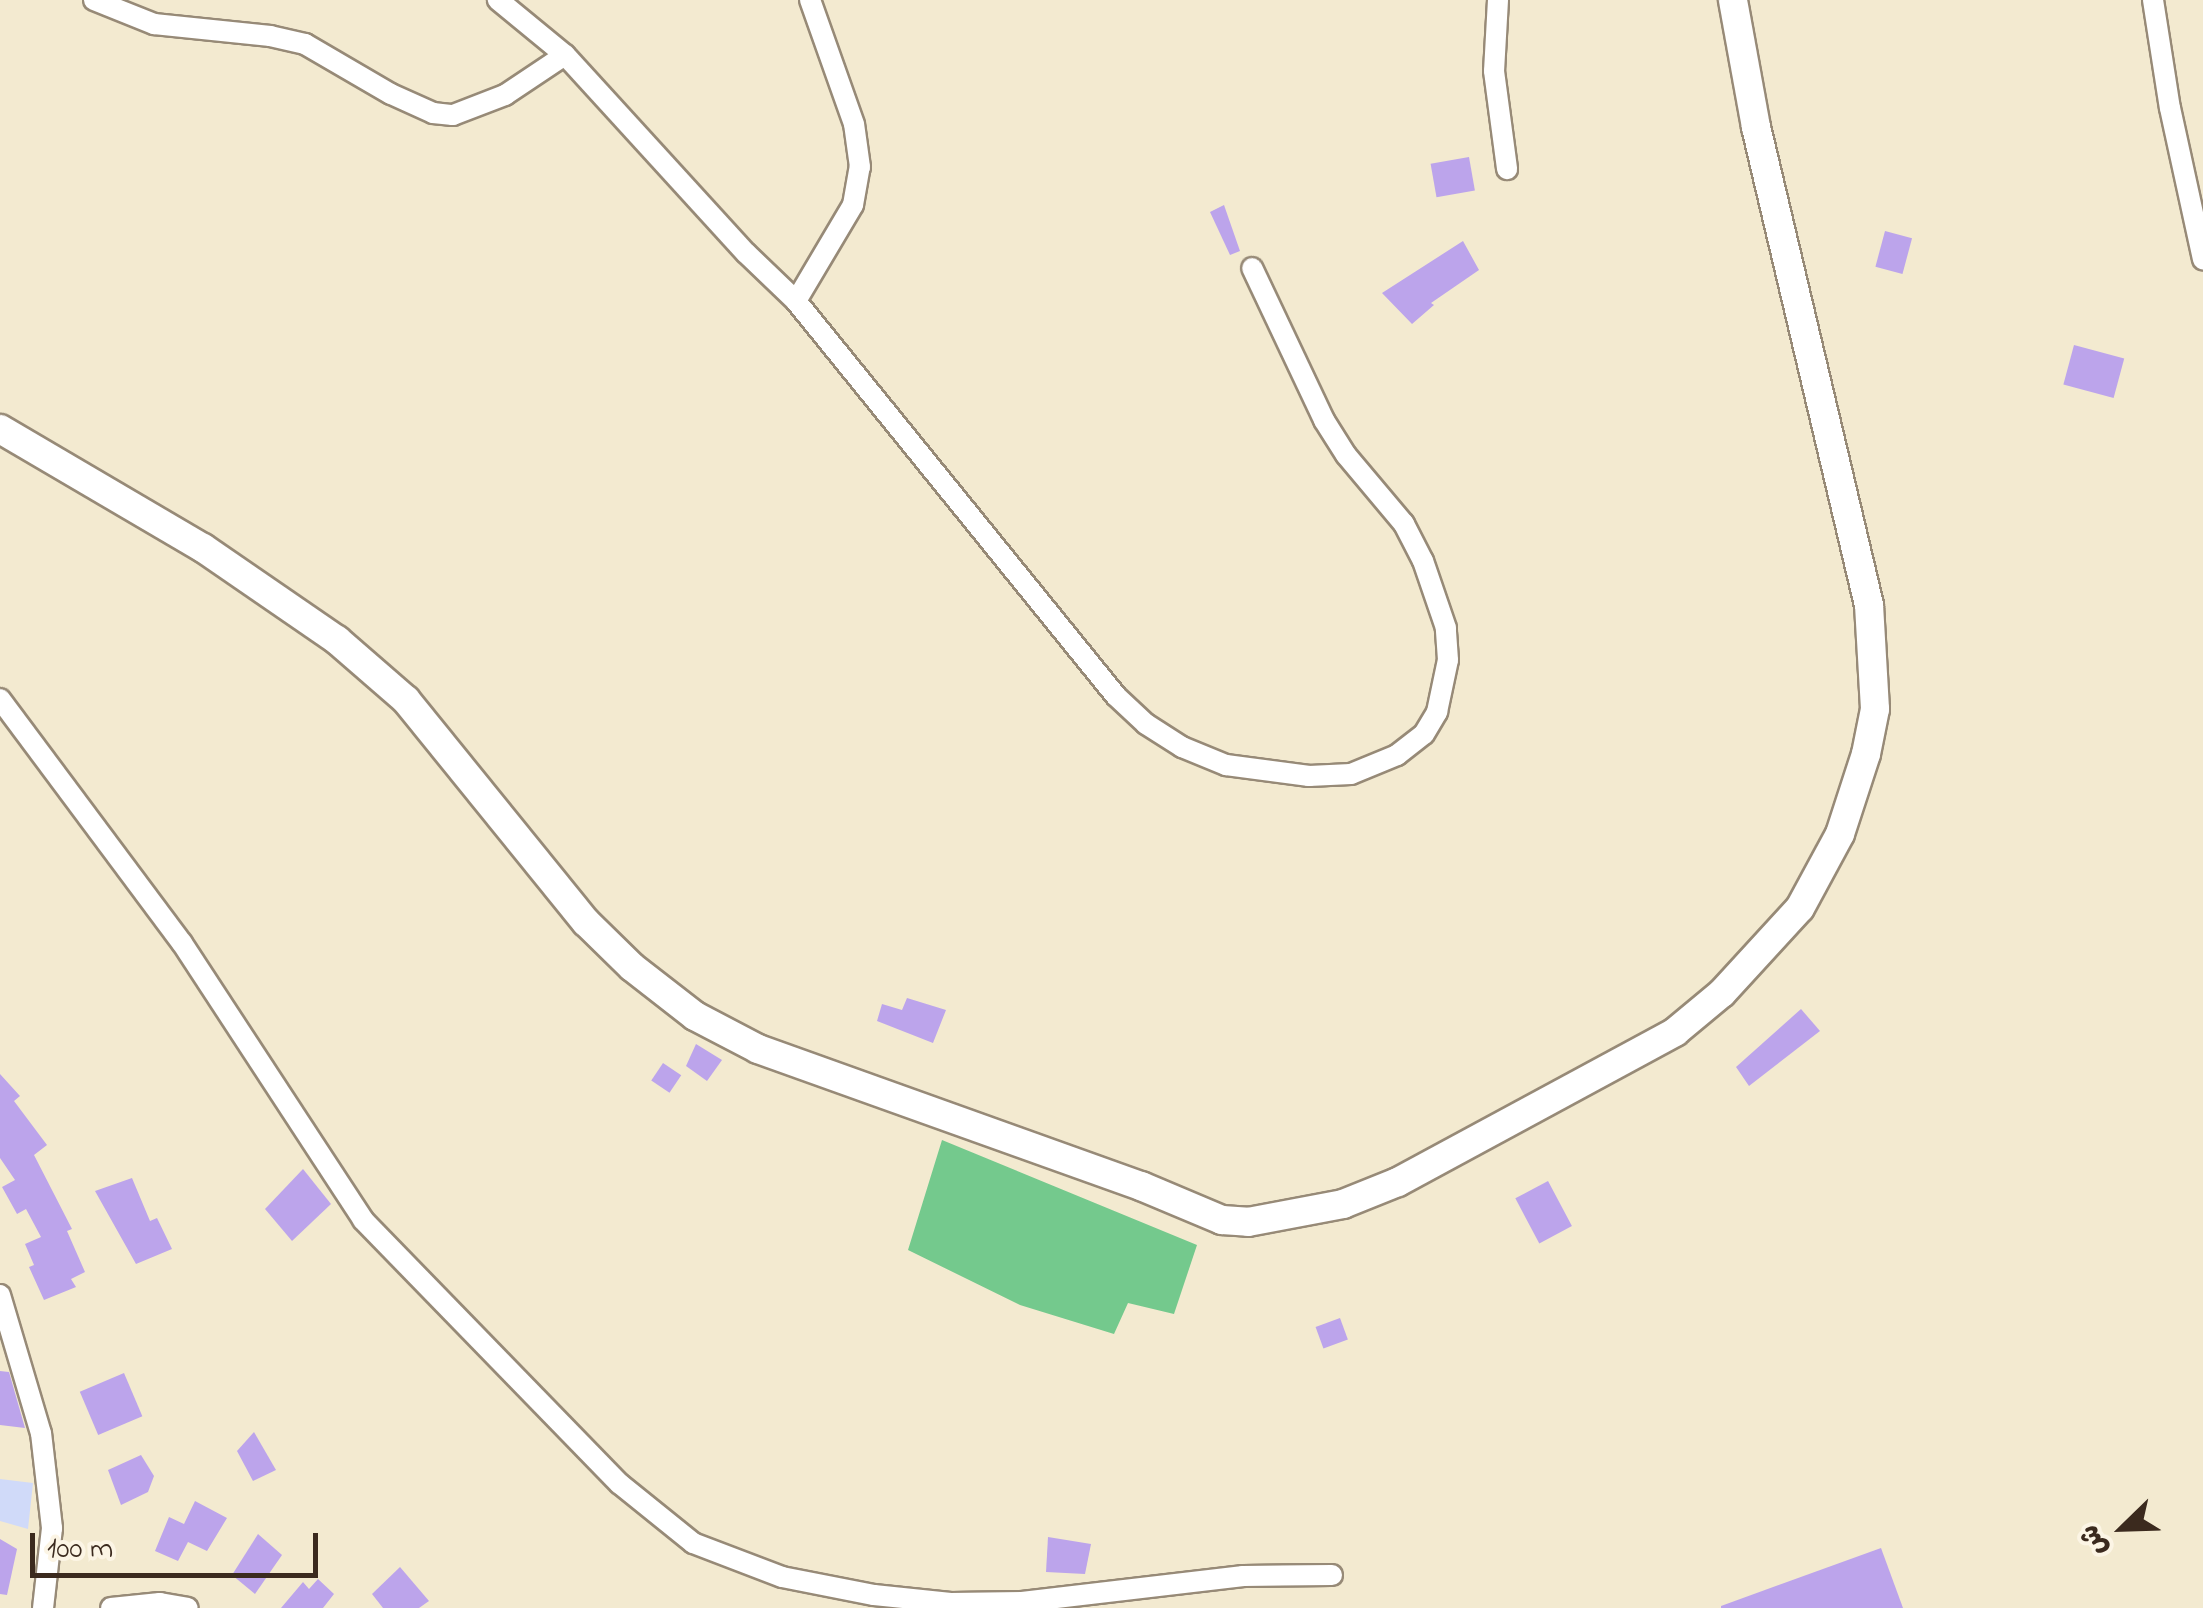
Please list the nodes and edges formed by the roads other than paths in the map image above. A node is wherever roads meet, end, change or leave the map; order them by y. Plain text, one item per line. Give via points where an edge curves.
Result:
1 (94, 0) edge
2 (498, 0) edge
3 (810, 0) edge
4 (1498, 0) edge
5 (1733, 0) edge
6 (2153, 0) edge
7 (565, 55) junction
8 (1507, 169) dead end
9 (2203, 258) edge
10 (1252, 268) dead end
11 (796, 301) junction
12 (0, 429) edge
13 (0, 699) edge
14 (0, 1295) edge
15 (1332, 1575) dead end
16 (43, 1608) edge
17 (110, 1608) edge
18 (188, 1608) edge

1 - 7 street via 154,24 304,44 433,113 452,115 487,104
2 - 7 street
3 - 11 street via 854,124 860,167 845,222
4 - 8 street via 1494,71
5 - 12 main road via 1756,127 1869,605 1875,709 1866,754 1840,834 1800,908 1722,993 1675,1032 1398,1182 1343,1204 1248,1222 1222,1220 758,1049 695,1016 586,922 406,700 337,640 203,548
6 - 9 street
7 - 11 street
10 - 11 street via 1324,420 1404,524 1446,628 1448,660 1437,712 1424,734 1398,755 1351,774 1226,765 1146,724 1107,685
13 - 15 street via 182,943 364,1220 620,1484 693,1542 782,1577 951,1603 1022,1602 1242,1576
14 - 16 street via 42,1433 52,1528
17 - 18 street

